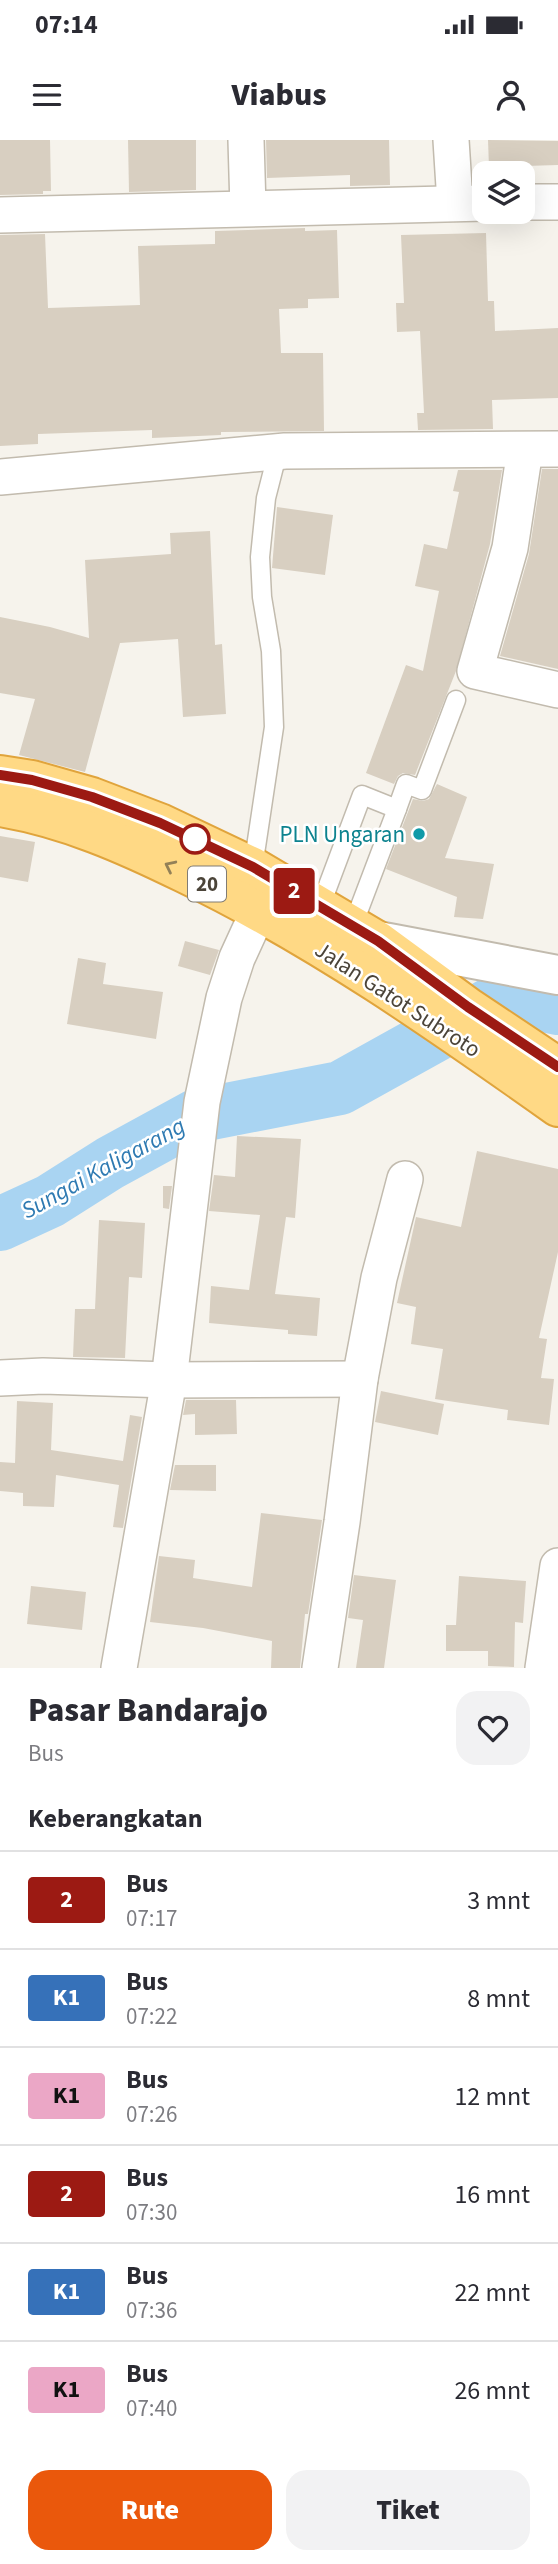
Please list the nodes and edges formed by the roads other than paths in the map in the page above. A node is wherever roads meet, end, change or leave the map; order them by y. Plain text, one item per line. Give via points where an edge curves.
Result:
1 (246, 140) edge
2 (451, 140) edge
3 (535, 202) edge
4 (558, 202) edge
5 (470, 203) edge
6 (248, 208) junction
7 (0, 215) edge
8 (541, 449) edge
9 (278, 452) junction
10 (0, 477) edge
11 (558, 690) edge
12 (456, 700) dead end
13 (0, 775) edge
14 (0, 807) edge
15 (397, 809) junction
16 (253, 867) junction
17 (320, 907) junction
18 (259, 910) junction
19 (365, 933) junction
20 (558, 975) edge
21 (541, 1068) edge
22 (558, 1107) edge
23 (405, 1179) dead end
24 (0, 1378) edge
25 (360, 1379) junction
26 (169, 1380) junction
27 (558, 1566) edge
28 (119, 1668) edge
29 (320, 1668) edge
30 (543, 1668) edge

1 - 6 street
2 - 5 street
3 - 4 street
5 - 6 street
6 - 7 street
8 - 9 street
8 - 11 street via 475,671
9 - 10 street
9 - 16 lane via 265,498 260,556 274,727
12 - 15 lane via 422,790 406,784
13 - 16 highway, Jalan Gatot Subroto / 20 via 92,797
18 -> 14 highway, Jalan Gatot Subroto / 20 via 80,827
15 - 17 lane via 362,795
15 - 19 lane
16 - 17 highway, Jalan Gatot Subroto / 20
17 - 19 highway, Jalan Gatot Subroto / 20
18 - 21 highway, Jalan Gatot Subroto / 20 via 399,997
18 - 26 street via 224,998 202,1102
19 - 20 street
19 - 21 highway, Jalan Gatot Subroto / 20 via 468,1007
21 - 22 highway, Jalan Gatot Subroto / 20
23 - 25 street via 379,1278
24 - 26 street
25 - 26 street
25 - 29 street
26 - 28 street
27 - 30 street

